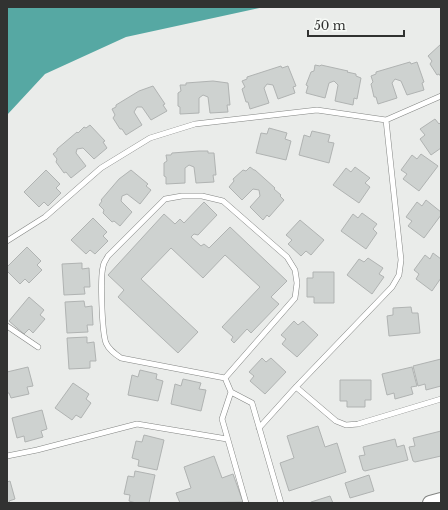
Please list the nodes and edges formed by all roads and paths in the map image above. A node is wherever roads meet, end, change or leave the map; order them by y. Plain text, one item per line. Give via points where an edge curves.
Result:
1 (441, 96) edge
2 (386, 120) junction
3 (7, 241) edge
4 (7, 326) edge
5 (38, 347) dead end
6 (225, 378) junction
7 (296, 387) junction
8 (230, 392) junction
9 (441, 399) edge
10 (259, 428) junction
11 (227, 439) junction
12 (7, 456) edge
13 (441, 500) edge
14 (246, 503) edge
15 (281, 503) edge
16 (430, 503) edge

1 - 2 lane
2 - 3 lane via 317,110 195,124 150,138 102,168 45,217
2 - 7 lane via 401,260 399,275 392,287
4 - 5 lane
6 - 6 lane via 295,298 295,270 287,257 223,201 202,196 165,199 108,256 103,265 101,275 106,342 111,351 121,358
6 - 8 lane
7 - 9 lane via 336,421 346,425 358,424
7 - 10 lane
8 - 10 lane via 252,403
8 - 11 lane via 222,419
10 - 15 lane
11 - 12 lane via 137,424
11 - 14 lane
13 - 16 street

